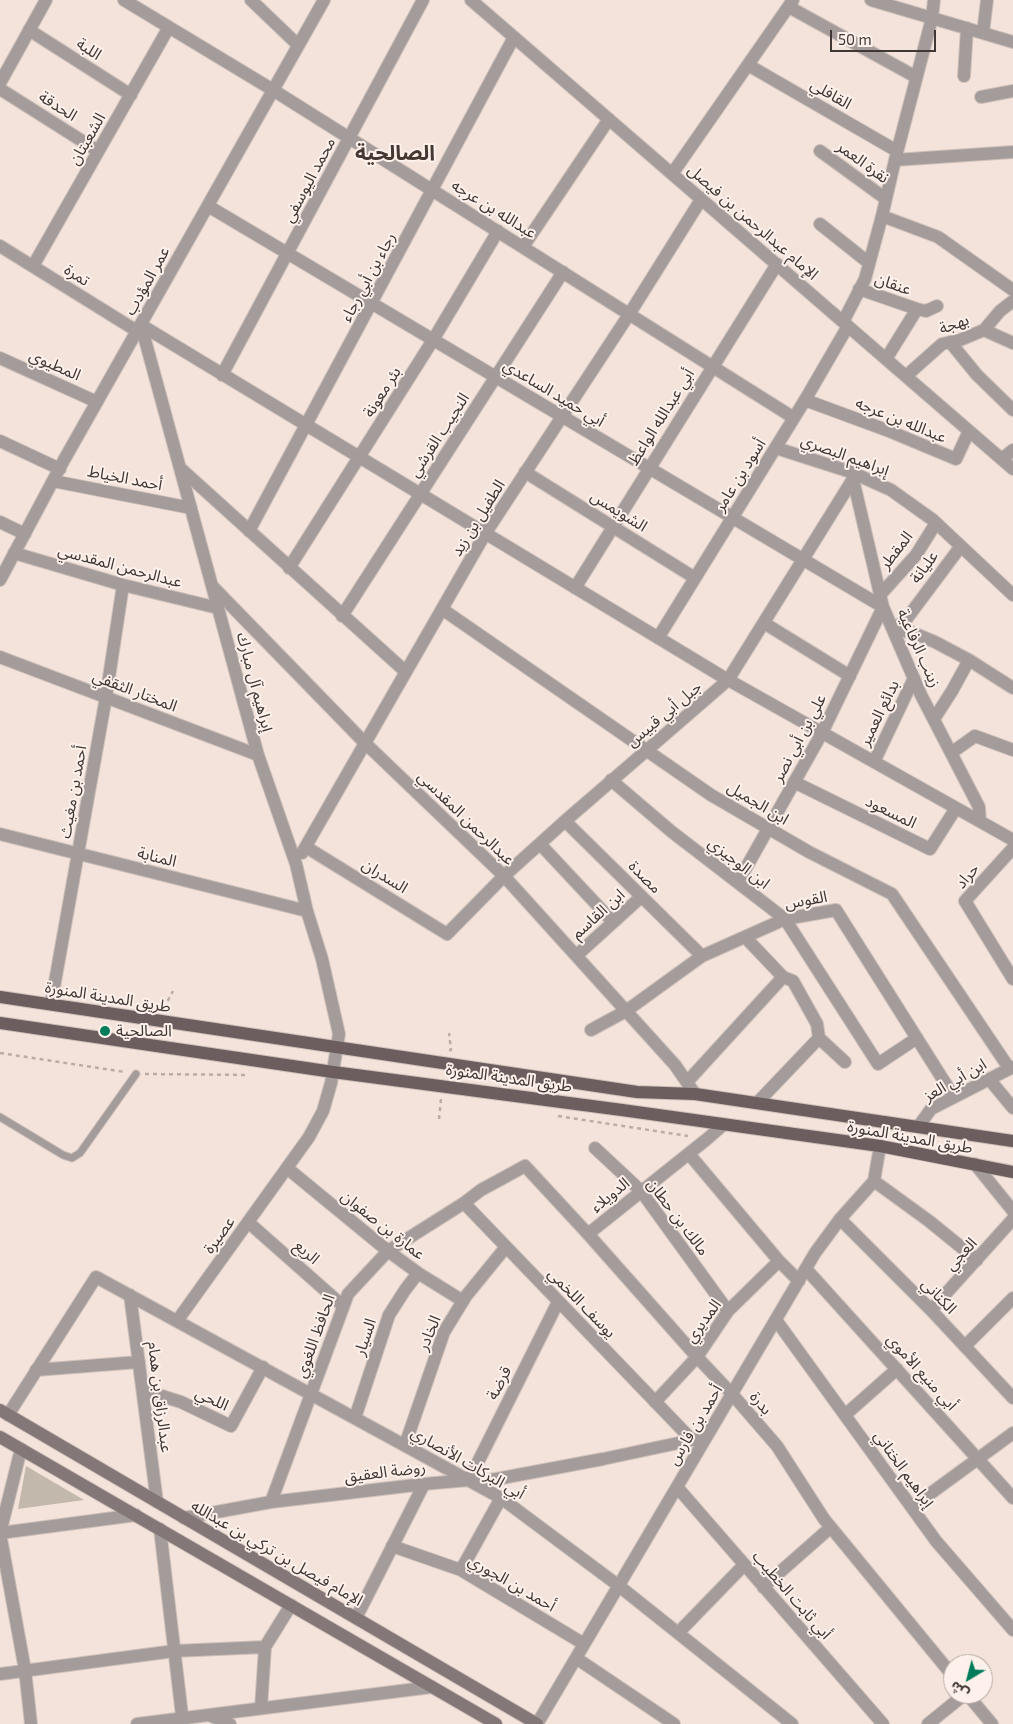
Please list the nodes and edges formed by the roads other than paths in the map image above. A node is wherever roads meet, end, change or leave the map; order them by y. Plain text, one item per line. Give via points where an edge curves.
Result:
1 (124, 0) edge
2 (251, 0) edge
3 (324, 0) edge
4 (423, 0) edge
5 (471, 0) edge
6 (871, 0) edge
7 (934, 0) edge
8 (987, 0) edge
9 (42, 1) edge
10 (791, 4) edge
11 (932, 18) junction
12 (169, 27) junction
13 (967, 28) junction
14 (29, 30) junction
15 (983, 33) junction
16 (514, 37) junction
17 (1013, 42) edge
18 (298, 45) junction
19 (748, 65) junction
20 (964, 76) dead end
21 (916, 77) junction
22 (0, 83) edge
23 (0, 89) edge
24 (273, 90) junction
25 (1013, 92) edge
26 (131, 95) junction
27 (981, 97) dead end
28 (609, 119) junction
29 (350, 138) junction
30 (98, 151) junction
31 (820, 151) dead end
32 (1013, 152) edge
33 (896, 155) junction
34 (672, 174) junction
35 (433, 190) junction
36 (702, 198) junction
37 (886, 199) junction
38 (208, 206) junction
39 (882, 216) junction
40 (820, 224) dead end
41 (498, 231) junction
42 (0, 246) edge
43 (523, 247) junction
44 (287, 254) junction
45 (869, 263) junction
46 (777, 264) junction
47 (33, 266) junction
48 (563, 272) junction
49 (859, 290) junction
50 (1013, 290) edge
51 (1013, 301) edge
52 (372, 304) junction
53 (937, 306) dead end
54 (918, 309) junction
55 (630, 313) junction
56 (845, 324) junction
57 (139, 328) junction
58 (984, 330) junction
59 (433, 340) junction
60 (950, 342) junction
61 (1013, 343) edge
62 (0, 358) edge
63 (886, 359) junction
64 (712, 366) junction
65 (222, 375) junction
66 (906, 376) junction
67 (495, 377) junction
68 (805, 400) junction
69 (97, 402) junction
70 (1013, 410) edge
71 (562, 417) junction
72 (794, 418) junction
73 (306, 426) junction
74 (969, 431) junction
75 (0, 441) edge
76 (776, 448) junction
77 (1013, 450) edge
78 (360, 458) junction
79 (1002, 459) junction
80 (180, 468) junction
81 (648, 468) junction
82 (60, 469) junction
83 (1013, 469) edge
84 (525, 472) junction
85 (853, 479) joint
86 (53, 481) junction
87 (420, 495) junction
88 (191, 508) junction
89 (733, 518) junction
90 (0, 522) edge
91 (936, 523) junction
92 (613, 526) junction
93 (249, 531) junction
94 (25, 534) junction
95 (485, 534) junction
96 (960, 546) junction
97 (14, 553) junction
98 (803, 559) junction
99 (289, 568) junction
100 (695, 578) junction
101 (0, 580) edge
102 (123, 585) junction
103 (212, 586) junction
104 (574, 588) junction
105 (1013, 595) edge
106 (882, 601) junction
107 (218, 608) junction
108 (442, 609) junction
109 (342, 616) junction
110 (764, 623) junction
111 (893, 629) junction
112 (658, 638) junction
113 (0, 657) edge
114 (969, 660) junction
115 (406, 672) junction
116 (850, 676) junction
117 (914, 678) junction
118 (728, 680) junction
119 (1013, 688) edge
120 (106, 697) junction
121 (934, 719) junction
122 (822, 733) junction
123 (365, 744) junction
124 (647, 749) junction
125 (1013, 750) edge
126 (951, 753) junction
127 (258, 755) junction
128 (874, 762) junction
129 (611, 780) junction
130 (794, 782) junction
131 (956, 808) junction
132 (565, 821) junction
133 (980, 821) junction
134 (768, 828) junction
135 (0, 834) edge
136 (1013, 840) edge
137 (540, 844) junction
138 (306, 846) junction
139 (1013, 848) edge
140 (78, 855) junction
141 (296, 864) junction
142 (504, 876) junction
143 (738, 882) junction
144 (641, 896) junction
145 (307, 911) junction
146 (786, 919) junction
147 (613, 922) junction
148 (447, 934) joint
149 (745, 937) junction
150 (577, 955) junction
151 (702, 956) junction
152 (783, 977) junction
153 (1013, 979) edge
154 (0, 997) edge
155 (51, 1004) junction
156 (626, 1011) junction
157 (0, 1023) edge
158 (590, 1030) dead end
159 (819, 1038) junction
160 (917, 1038) junction
161 (338, 1048) junction
162 (845, 1062) dead end
163 (1011, 1068) edge
164 (333, 1072) junction
165 (136, 1074) road end
166 (989, 1079) junction
167 (687, 1082) junction
168 (695, 1094) junction
169 (954, 1097) junction
170 (757, 1103) junction
171 (1013, 1108) edge
172 (0, 1117) edge
173 (722, 1125) junction
174 (918, 1127) junction
175 (1013, 1141) edge
176 (880, 1146) junction
177 (596, 1148) dead end
178 (689, 1154) junction
179 (975, 1164) junction
180 (287, 1168) junction
181 (1013, 1172) edge
182 (874, 1181) junction
183 (640, 1191) junction
184 (464, 1203) junction
185 (1013, 1211) edge
186 (840, 1219) junction
187 (1013, 1219) edge
188 (248, 1222) junction
189 (588, 1234) junction
190 (506, 1247) junction
191 (388, 1251) junction
192 (977, 1260) junction
193 (779, 1261) junction
194 (806, 1269) junction
195 (418, 1273) junction
196 (799, 1281) junction
197 (130, 1295) junction
198 (1013, 1298) edge
199 (464, 1301) junction
200 (558, 1302) junction
201 (343, 1306) junction
202 (931, 1310) junction
203 (728, 1311) junction
204 (776, 1320) junction
205 (177, 1321) junction
206 (964, 1346) junction
207 (697, 1357) junction
208 (139, 1362) junction
209 (263, 1367) junction
210 (896, 1369) junction
211 (36, 1370) junction
212 (143, 1390) junction
213 (311, 1394) junction
214 (732, 1394) junction
215 (1013, 1398) edge
216 (655, 1402) junction
217 (4, 1412) edge
218 (845, 1415) junction
219 (355, 1418) junction
220 (1013, 1433) edge
221 (707, 1436) junction
222 (0, 1437) edge
223 (692, 1440) junction
224 (405, 1445) junction
225 (21, 1449) junction
226 (978, 1458) junction
227 (469, 1480) junction
228 (424, 1484) junction
229 (677, 1487) junction
230 (501, 1498) junction
231 (1013, 1498) edge
232 (157, 1502) junction
233 (271, 1502) junction
234 (912, 1507) junction
235 (136, 1515) junction
236 (184, 1518) junction
237 (830, 1528) junction
238 (160, 1529) junction
239 (0, 1533) edge
240 (392, 1546) junction
241 (744, 1565) junction
242 (461, 1570) junction
243 (619, 1586) junction
244 (763, 1587) junction
245 (291, 1605) junction
246 (356, 1618) junction
247 (1013, 1630) edge
248 (678, 1633) junction
249 (584, 1644) junction
250 (265, 1647) junction
251 (174, 1651) junction
252 (576, 1658) junction
253 (943, 1664) edge
254 (25, 1670) junction
255 (0, 1674) edge
256 (432, 1687) junction
257 (953, 1704) edge
258 (975, 1704) edge
259 (261, 1708) junction
260 (207, 1715) junction
261 (182, 1721) edge
262 (31, 1724) edge
263 (137, 1724) edge
264 (230, 1724) edge
265 (496, 1724) edge
266 (537, 1724) edge
267 (674, 1724) edge
268 (792, 1724) edge
269 (883, 1724) edge
270 (928, 1724) edge
271 (992, 1724) edge

1 - 12 street, عبدالله بن عرجه
2 - 18 street
3 - 18 street, عمر المؤدب
4 - 29 street, محمد اليوسفي
5 - 16 street, الإمام عبدالرحمن بن فيصل
6 - 11 street
7 - 11 street, أسود بن عامر
8 - 15 street
9 - 14 street
10 - 19 street
10 - 21 street
11 - 13 street
11 - 21 street, أسود بن عامر
12 - 24 street, عبدالله بن عرجه
12 - 26 street, الشعبتان
13 - 15 street
13 - 20 street
14 - 22 street
14 - 26 street, اللبة
15 - 17 street
16 - 28 street, الإمام عبدالرحمن بن فيصل
16 - 35 street, رجاء بن أبي رجاء
18 - 24 street, عمر المؤدب
19 - 33 street, القافلي
19 - 34 street
21 - 33 street, أسود بن عامر
23 - 30 street, الحدقة
24 - 29 street, عبدالله بن عرجه
24 - 38 street, عمر المؤدب
25 - 27 street
26 - 30 street, الشعبتان
28 - 34 street, الإمام عبدالرحمن بن فيصل
28 - 43 street
29 - 35 street, عبدالله بن عرجه
29 - 44 street, محمد اليوسفي
30 - 47 street, الشعبتان
31 - 37 street, نقرة العمر
32 - 33 street
33 - 37 street, أسود بن عامر
34 - 36 street, الإمام عبدالرحمن بن فيصل
35 - 41 street, عبدالله بن عرجه
35 - 52 street, رجاء بن أبي رجاء
36 - 46 street, الإمام عبدالرحمن بن فيصل
36 - 55 street, الطفيل بن زيد
37 - 39 street, أسود بن عامر
38 - 44 street, أبي حميد الساعدي
38 - 57 street, عمر المؤدب
39 - 45 street, أسود بن عامر
39 - 50 street via 938,237
40 - 45 street
41 - 43 street, عبدالله بن عرجه
41 - 59 street, بئر معونة
42 - 47 street, تمرة
43 - 48 street, عبدالله بن عرجه
44 - 52 street, أبي حميد الساعدي
44 - 65 street, محمد اليوسفي
45 - 49 street, أسود بن عامر
46 - 56 street, الإمام عبدالرحمن بن فيصل
46 - 64 street, أبي عبدالله الواعظ
47 - 57 street, تمرة
48 - 55 street, عبدالله بن عرجه
48 - 67 street, النجيب القرشي
49 - 54 street, عنقان
49 - 56 street, أسود بن عامر
51 - 58 street, بهجة
52 - 59 street, أبي حميد الساعدي
52 - 73 street, رجاء بن أبي رجاء
53 - 54 street via 926,311
54 - 63 street, عنقان
55 - 64 street, عبدالله بن عرجه
55 - 71 street, الطفيل بن زيد
56 - 63 street, الإمام عبدالرحمن بن فيصل
56 - 68 street, أسود بن عامر
57 - 65 street, تمرة
57 - 69 street, عمر المؤدب
57 - 80 street, إبراهيم آل مبارك
58 - 60 street, بهجة
58 - 61 street
59 - 67 street, أبي حميد الساعدي
59 - 78 street, بئر معونة
60 - 66 street, بهجة via 942,344
60 - 70 street via 977,375
62 - 69 street, المطيوي
63 - 66 street, الإمام عبدالرحمن بن فيصل
64 - 72 street, عبدالله بن عرجه
64 - 81 street, أبي عبدالله الواعظ
65 - 73 street, تمرة
66 - 74 street, الإمام عبدالرحمن بن فيصل
67 - 71 street, أبي حميد الساعدي
67 - 87 street, النجيب القرشي
68 - 72 street, أسود بن عامر
68 - 74 street, عبدالله بن عرجه via 956,459
69 - 82 street, عمر المؤدب
71 - 81 street, أبي حميد الساعدي
71 - 84 street, الطفيل بن زيد
72 - 76 street, أسود بن عامر
73 - 78 street, تمرة
73 - 93 street, رجاء بن أبي رجاء
74 - 79 street, الإمام عبدالرحمن بن فيصل
75 - 82 street
76 - 89 street, أسود بن عامر
76 - 91 street, إبراهيم البصري via 852,472 891,490
77 - 79 street
78 - 87 street, تمرة
78 - 99 street, بئر معونة
79 - 83 street, الإمام عبدالرحمن بن فيصل
80 - 88 street, إبراهيم آل مبارك
80 - 93 street
81 - 89 street, أبي حميد الساعدي
81 - 92 street, أبي عبدالله الواعظ
82 - 86 street, عمر المؤدب
84 - 92 street, الشويمس
84 - 95 street, الطفيل بن زيد
85 - 98 street, جبل أبي قبيس
85 - 106 street, زينب الرفاعية
86 - 88 street, أحمد الخياط
86 - 94 street, عمر المؤدب
87 - 95 street, تمرة
87 - 109 street, النجيب القرشي
88 - 103 street, إبراهيم آل مبارك
89 - 98 street, أبي حميد الساعدي
89 - 100 street, أسود بن عامر
90 - 94 street
91 - 96 street, إبراهيم البصري
91 - 106 street, المقطر
92 - 100 street, الشويمس
92 - 104 street, أبي عبدالله الواعظ
93 - 99 street
94 - 97 street, عمر المؤدب
95 - 104 street, تمرة
95 - 108 street, الطفيل بن زيد
96 - 105 street, إبراهيم البصري
96 - 111 street, عليانة via 905,621
97 - 101 street, عمر المؤدب
97 - 102 street, عبدالرحمن المقدسي
98 - 106 street, أبي حميد الساعدي
98 - 110 street, جبل أبي قبيس
99 - 109 street
100 - 112 street, أسود بن عامر
102 - 107 street, عبدالرحمن المقدسي
102 - 120 street, أحمد بن مغيث
103 - 107 street, إبراهيم آل مبارك
103 - 123 street, عبدالرحمن المقدسي
104 - 112 street, تمرة
106 - 111 street, زينب الرفاعية
106 - 116 street, علي بن أبي نصر
107 - 127 street, إبراهيم آل مبارك
108 - 115 street, الطفيل بن زيد
108 - 124 street, ابن الجميل
109 - 115 street
110 - 116 street
110 - 118 street, جبل أبي قبيس
111 - 114 street via 911,632
111 - 117 street, زينب الرفاعية
112 - 118 street, تمرة
113 - 120 street, المختار الثقفي
114 - 119 street
114 - 121 street
115 - 123 street, الطفيل بن زيد
116 - 122 street, علي بن أبي نصر
117 - 121 street, زينب الرفاعية
117 - 128 street, بدائع العمير
118 - 122 street, تمرة
118 - 124 street, جبل أبي قبيس
120 - 127 street, المختار الثقفي
120 - 140 street, أحمد بن مغيث
121 - 126 street, زينب الرفاعية
122 - 128 street, تمرة
122 - 130 street, علي بن أبي نصر
123 - 138 street, الطفيل بن زيد
123 - 142 street, عبدالرحمن المقدسي
124 - 129 street, جبل أبي قبيس
124 - 134 street, ابن الجميل via 712,795
125 - 126 street via 975,736
126 - 133 street, زينب الرفاعية via 978,807
127 - 141 street, إبراهيم آل مبارك
128 - 131 street, تمرة
129 - 132 street, جبل أبي قبيس
129 - 143 street, ابن الوجيزي
130 - 131 street, المسعود via 930,849
130 - 134 street, علي بن أبي نصر
131 - 133 street, تمرة
132 - 137 street, جبل أبي قبيس
132 - 144 street, مصدة
133 - 136 street, تمرة
134 - 143 street, علي بن أبي نصر
134 - 163 street, ابن الجميل via 892,894
135 - 140 street, المنابة
137 - 142 street, جبل أبي قبيس
137 - 147 street
138 - 141 street, الطفيل بن زيد
138 - 148 street, السدران
139 - 153 street, حراد via 965,901
140 - 145 street, المنابة
140 - 155 street, أحمد بن مغيث
141 - 145 street, إبراهيم آل مبارك
142 - 148 street, جبل أبي قبيس
142 - 150 street, عبدالرحمن المقدسي
143 - 146 street, ابن الوجيزي
144 - 147 street, ابن القاسم
144 - 151 street, مصدة
145 - 161 street, إبراهيم آل مبارك via 339,1034
146 - 149 street, القوس
146 - 160 street, القوس via 836,910
146 - 160 street, ابن الوجيزي via 878,1064
147 - 150 street, ابن القاسم
149 - 151 street, القوس
149 - 152 street
150 - 156 street, عبدالرحمن المقدسي
151 - 156 street, القوس
152 - 159 street via 793,981 817,1024
152 - 167 street
154 - 155 main road, طريق المدينة المنورة
155 - 161 main road, طريق المدينة المنورة
156 - 158 street, القوس
156 - 167 street, عبدالرحمن المقدسي
157 - 164 main road, طريق المدينة المنورة
159 - 162 street
159 - 170 street
160 - 169 street, القوس
161 - 164 street, إبراهيم آل مبارك
161 - 168 main road, طريق المدينة المنورة via 638,1092
163 - 166 street, ابن أبي العز
164 - 173 main road, طريق المدينة المنورة
164 - 180 street, عصيرة via 323,1111
165 - 172 lane via 80,1153 72,1158
166 - 169 street, ابن أبي العز
166 - 171 street
167 - 168 street, عبدالرحمن المقدسي
168 - 170 main road, طريق المدينة المنورة
169 - 174 street, ابن أبي العز via 931,1109
170 - 174 main road, طريق المدينة المنورة
173 - 176 main road, طريق المدينة المنورة
173 - 178 street, الدويلاء
174 - 175 main road, طريق المدينة المنورة
176 - 179 main road, طريق المدينة المنورة
176 - 182 street
177 - 183 street, مالك بن حطان
178 - 183 street, الدويلاء
178 - 193 street
179 - 181 main road, طريق المدينة المنورة
179 - 185 street
180 - 188 street, عصيرة
180 - 191 street, عمارة بن صفوان
182 - 186 street, أحمد بن فارس
182 - 192 street
183 - 189 street, الدويلاء
183 - 203 street, مالك بن حطان
184 - 189 street, بدرة via 480,1190 525,1166
184 - 190 street, يوسف اللخمي
184 - 191 street, الحافظ اللغوي
186 - 194 street, أحمد بن فارس
186 - 202 street, الكناني
187 - 192 street, العجي
188 - 201 street, الريع
188 - 205 street, عصيرة
189 - 207 street, بدرة
190 - 199 street, الخادر
190 - 200 street, يوسف اللخمي
191 - 195 street, عمارة بن صفوان
191 - 201 street, الحافظ اللغوي via 348,1294
192 - 202 street, العجي
193 - 196 street
193 - 203 street, المديري
194 - 196 street, أحمد بن فارس
194 - 210 street, أبي منيع الأموي
195 - 199 street, عمارة بن صفوان
195 - 219 street, السيار via 389,1315
196 - 204 street, أحمد بن فارس
197 - 205 street, أبي البركات الأنصاري
197 - 208 street, عبدالرزاق بن همام
197 - 211 street, أبي البركات الأنصاري via 96,1277
198 - 206 street
199 - 224 street, الخادر via 444,1332
200 - 216 street, يوسف اللخمي
200 - 227 street, قرضة
201 - 213 street, الحافظ اللغوي
202 - 206 street, الكناني
203 - 207 street, المديري
204 - 214 street, أحمد بن فارس
204 - 218 street, إبراهيم الختاني
205 - 209 street, أبي البركات الأنصاري
206 - 215 street, الكناني
207 - 214 street, بدرة
207 - 216 street, المديري
208 - 211 street
208 - 212 street, عبدالرزاق بن همام
209 - 212 street, اللحي via 231,1426 181,1402
209 - 213 street, أبي البركات الأنصاري
210 - 218 street
210 - 226 street, أبي منيع الأموي
211 - 217 street
212 - 232 street, عبدالرزاق بن همام
213 - 219 street, أبي البركات الأنصاري
213 - 233 street, الحافظ اللغوي
214 - 221 street, أحمد بن فارس
214 - 237 street, بدرة via 777,1446
216 - 223 street, يوسف اللخمي
217 - 232 main road, الإمام فيصل بن تركي بن عبدالله
218 - 234 street, إبراهيم الختاني
219 - 224 street, أبي البركات الأنصاري
220 - 226 street
221 - 223 street, روضة العقيق
221 - 229 street, أحمد بن فارس
222 - 225 main road
223 - 227 street, روضة العقيق via 603,1460 491,1480
224 - 227 street, أبي البركات الأنصاري
225 - 235 main road
225 - 239 street
226 - 231 street, أبي منيع الأموي
226 - 234 street
227 - 228 street, روضة العقيق
227 - 230 street, أبي البركات الأنصاري
228 - 233 street, روضة العقيق
228 - 240 street
229 - 241 street, أبي ثابت الخطيب
229 - 243 street, أحمد بن فارس
230 - 242 street
230 - 243 street, أبي البركات الأنصاري
232 - 236 main road, الإمام فيصل بن تركي بن عبدالله
233 - 236 street, روضة العقيق
234 - 247 street, إبراهيم الختاني via 936,1541
235 - 238 main road
235 - 239 street
236 - 246 main road, الإمام فيصل بن تركي بن عبدالله
237 - 244 street
237 - 253 street, بدرة
238 - 245 main road
238 - 251 street
239 - 254 street
240 - 242 street, أحمد بن الجوري
240 - 246 street
241 - 244 street, أبي ثابت الخطيب
241 - 248 street
242 - 249 street, أحمد بن الجوري
243 - 248 street, أبي البركات الأنصاري
243 - 249 street, أحمد بن فارس
244 - 269 street, أبي ثابت الخطيب
245 - 250 street
245 - 256 main road
246 - 266 main road, الإمام فيصل بن تركي بن عبدالله
248 - 268 street, أبي البركات الأنصاري
249 - 252 street, أحمد بن فارس
250 - 251 street
250 - 259 street
251 - 254 street
251 - 261 street
252 - 266 street, أحمد بن فارس
252 - 267 street
254 - 255 street
254 - 262 street
256 - 259 street
256 - 265 main road
257 - 270 street
258 - 271 street
259 - 260 street
260 - 261 street
260 - 264 street
261 - 263 street

